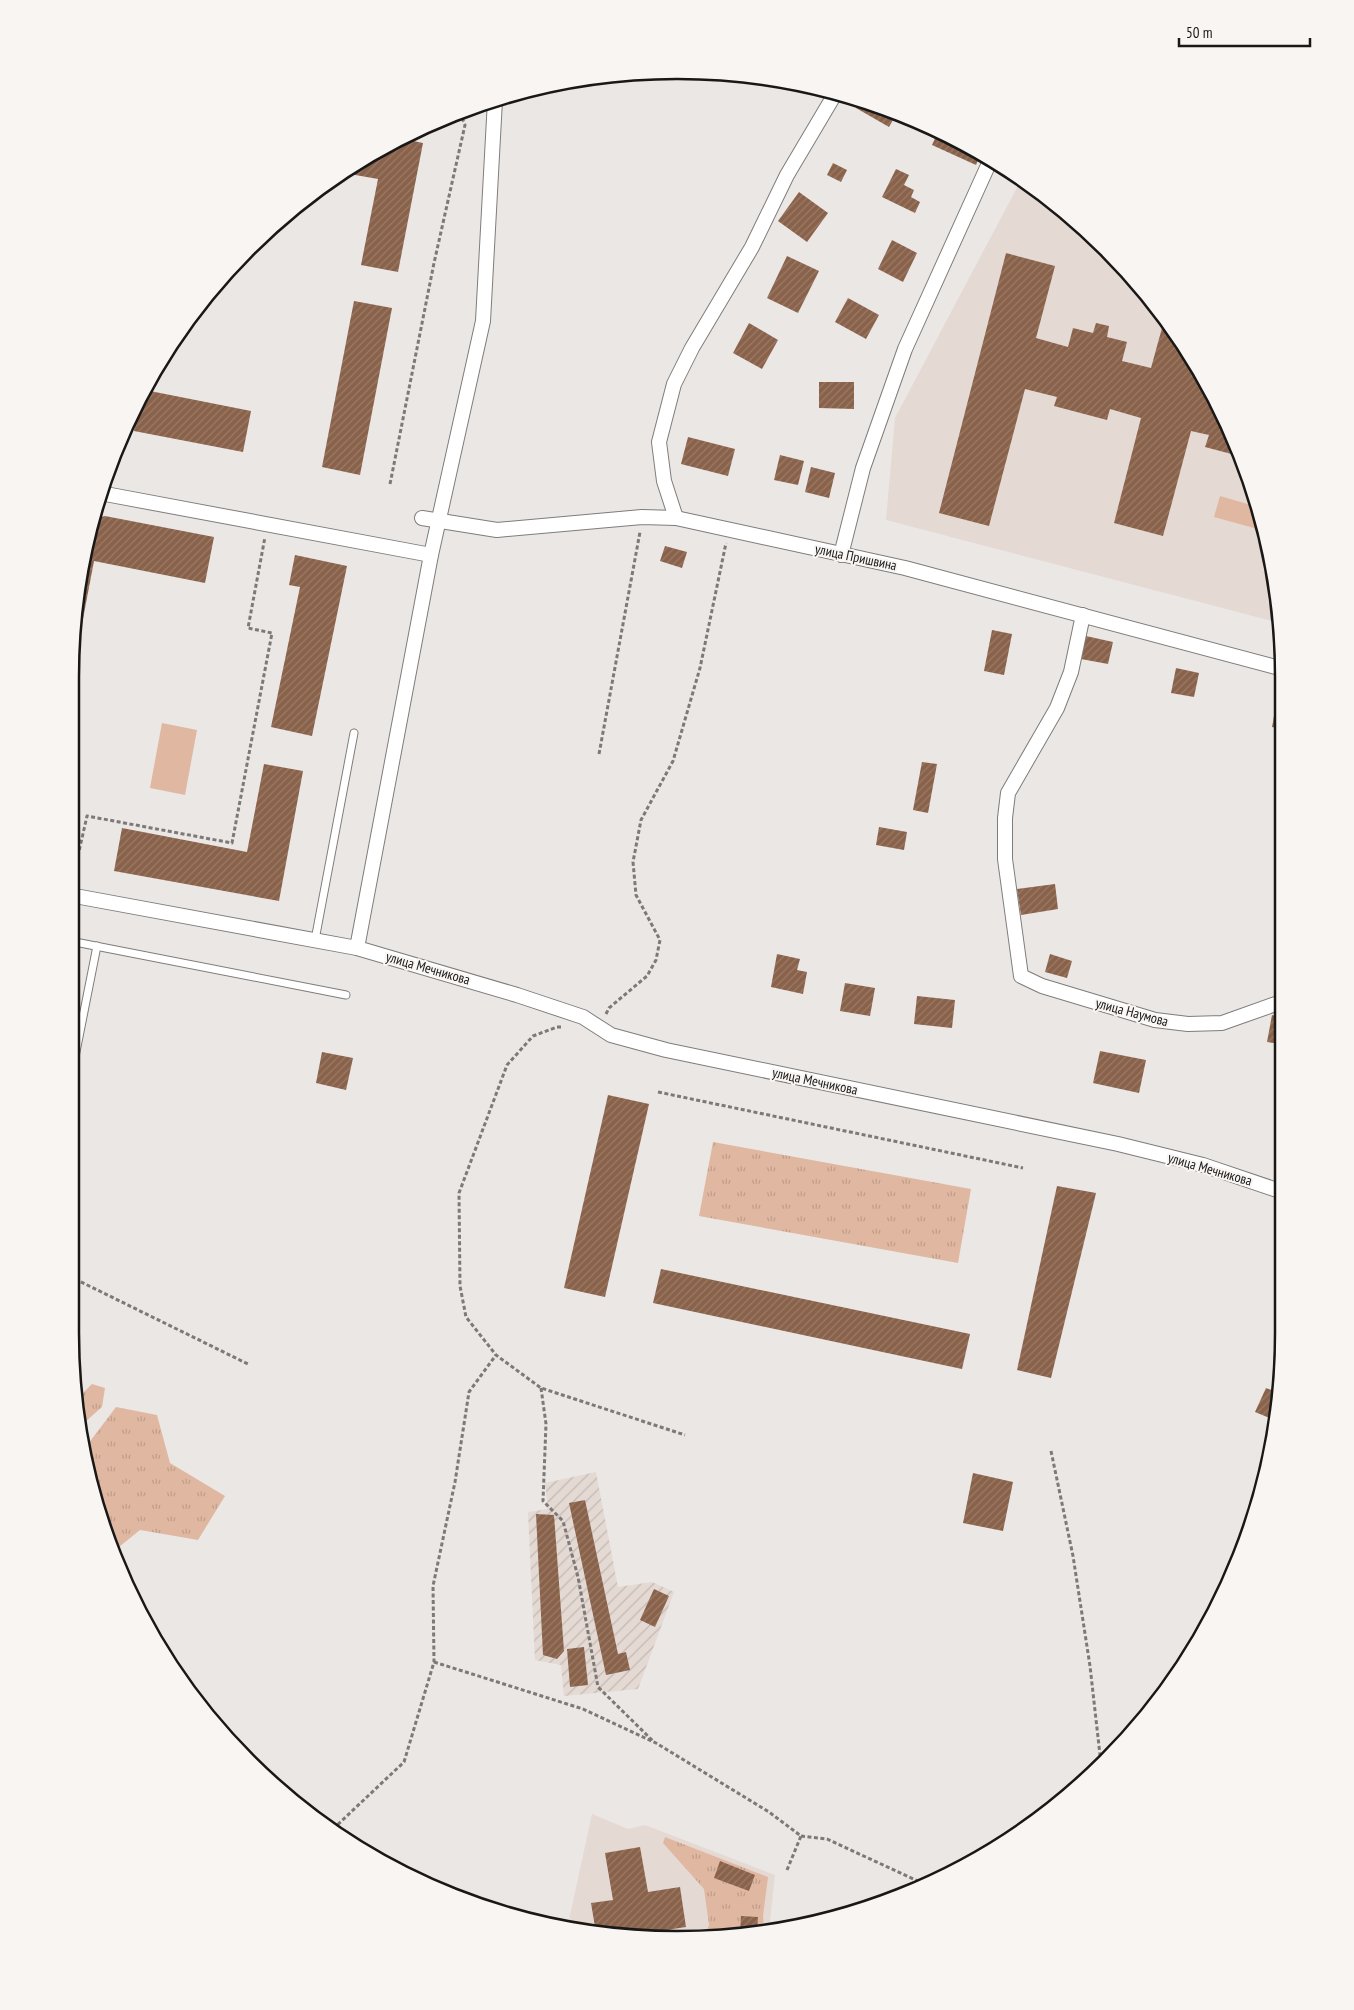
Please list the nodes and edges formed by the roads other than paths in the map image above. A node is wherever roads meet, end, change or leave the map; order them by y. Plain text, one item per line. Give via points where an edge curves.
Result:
1 (832, 99) edge
2 (495, 107) edge
3 (988, 166) edge
4 (107, 494) edge
5 (422, 518) dead end
6 (676, 518) junction
7 (439, 521) junction
8 (431, 555) junction
9 (841, 555) junction
10 (1083, 615) junction
11 (1275, 667) edge
12 (354, 733) dead end
13 (79, 897) edge
14 (315, 940) junction
15 (79, 943) edge
16 (98, 946) junction
17 (358, 948) junction
18 (346, 994) dead end
19 (1275, 1004) edge
20 (79, 1038) edge
21 (1275, 1189) edge

1 - 6 street via 787,175 752,247 674,384 659,442 664,481
2 - 7 street via 483,321
3 - 9 street via 905,349 863,468
4 - 8 street
5 - 7 street, улица Пришвина
6 - 7 street, улица Пришвина via 642,517 497,530
6 - 9 street, улица Пришвина
7 - 8 street
8 - 17 street
9 - 10 street, улица Пришвина via 905,568
10 - 11 street, улица Пришвина
10 - 19 street, улица Наумова via 1071,672 1057,708 1008,793 1005,859 1021,976 1042,986 1155,1020 1188,1024 1222,1023
12 - 14 lane
13 - 14 street, улица Мечникова
14 - 17 street, улица Мечникова
15 - 16 lane
16 - 18 lane
16 - 20 lane
17 - 21 street, улица Мечникова via 526,998 583,1017 611,1035 666,1050 1118,1144 1203,1165

